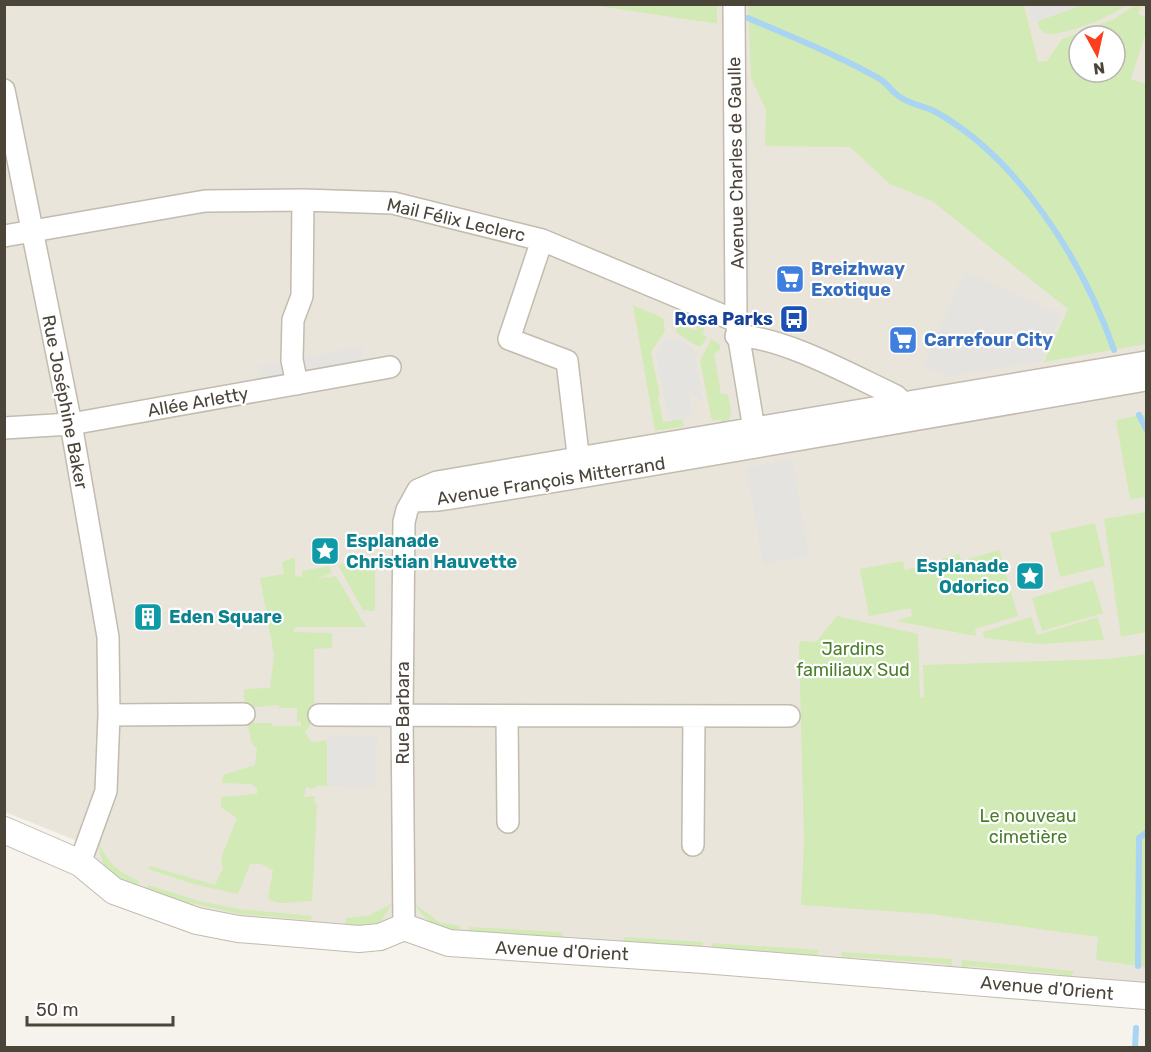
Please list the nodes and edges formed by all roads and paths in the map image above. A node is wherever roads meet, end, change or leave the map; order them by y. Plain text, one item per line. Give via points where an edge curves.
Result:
1 (734, 4) edge
2 (4, 90) edge
3 (303, 200) junction
4 (32, 231) junction
5 (4, 236) edge
6 (542, 240) junction
7 (736, 329) junction
8 (1146, 362) edge
9 (390, 367) dead end
10 (1146, 380) edge
11 (297, 384) junction
12 (903, 403) junction
13 (918, 419) junction
14 (71, 424) junction
15 (4, 428) edge
16 (760, 437) junction
17 (579, 468) junction
18 (413, 501) joint
19 (244, 714) dead end
20 (109, 715) junction
21 (319, 715) dead end
22 (402, 715) junction
23 (507, 716) junction
24 (789, 716) dead end
25 (694, 717) junction
26 (508, 822) dead end
27 (4, 830) edge
28 (693, 845) dead end
29 (80, 863) junction
30 (404, 927) junction
31 (1146, 996) edge

1 - 7 street, Avenue Charles de Gaulle
2 - 4 street, Rue Joséphine Baker
3 - 4 street, Mail Félix Leclerc via 205,201
3 - 6 street, Mail Félix Leclerc via 393,203
3 - 11 street via 302,296 293,320 292,360
4 - 5 street, Mail Félix Leclerc
4 - 14 street, Rue Joséphine Baker
6 - 7 street, Mail Félix Leclerc
6 - 17 street via 509,339 567,361
7 - 12 street, Mail Félix Leclerc via 791,349 896,396
7 - 16 street
8 - 12 street, Avenue François Mitterrand
9 - 11 street, Allée Arletty
10 - 13 street, Avenue François Mitterrand
11 - 14 street, Allée Arletty
12 - 13 street, Mail Félix Leclerc
12 - 16 street, Avenue François Mitterrand
13 - 16 street, Avenue François Mitterrand
14 - 15 street, Allée Arletty
14 - 20 street, Rue Joséphine Baker via 108,637
16 - 17 street, Avenue François Mitterrand
17 - 18 street, Avenue François Mitterrand via 439,500
18 - 22 street, Rue Barbara via 404,522
19 - 20 street
20 - 29 street, Rue Joséphine Baker via 106,791
21 - 22 street
22 - 23 street
22 - 30 street, Rue Barbara
23 - 25 street
23 - 26 street
24 - 25 street
25 - 28 street
27 - 29 street
29 - 30 street via 114,891 197,921 238,929 359,939 380,937
30 - 31 street, Avenue d'Orient via 449,943

